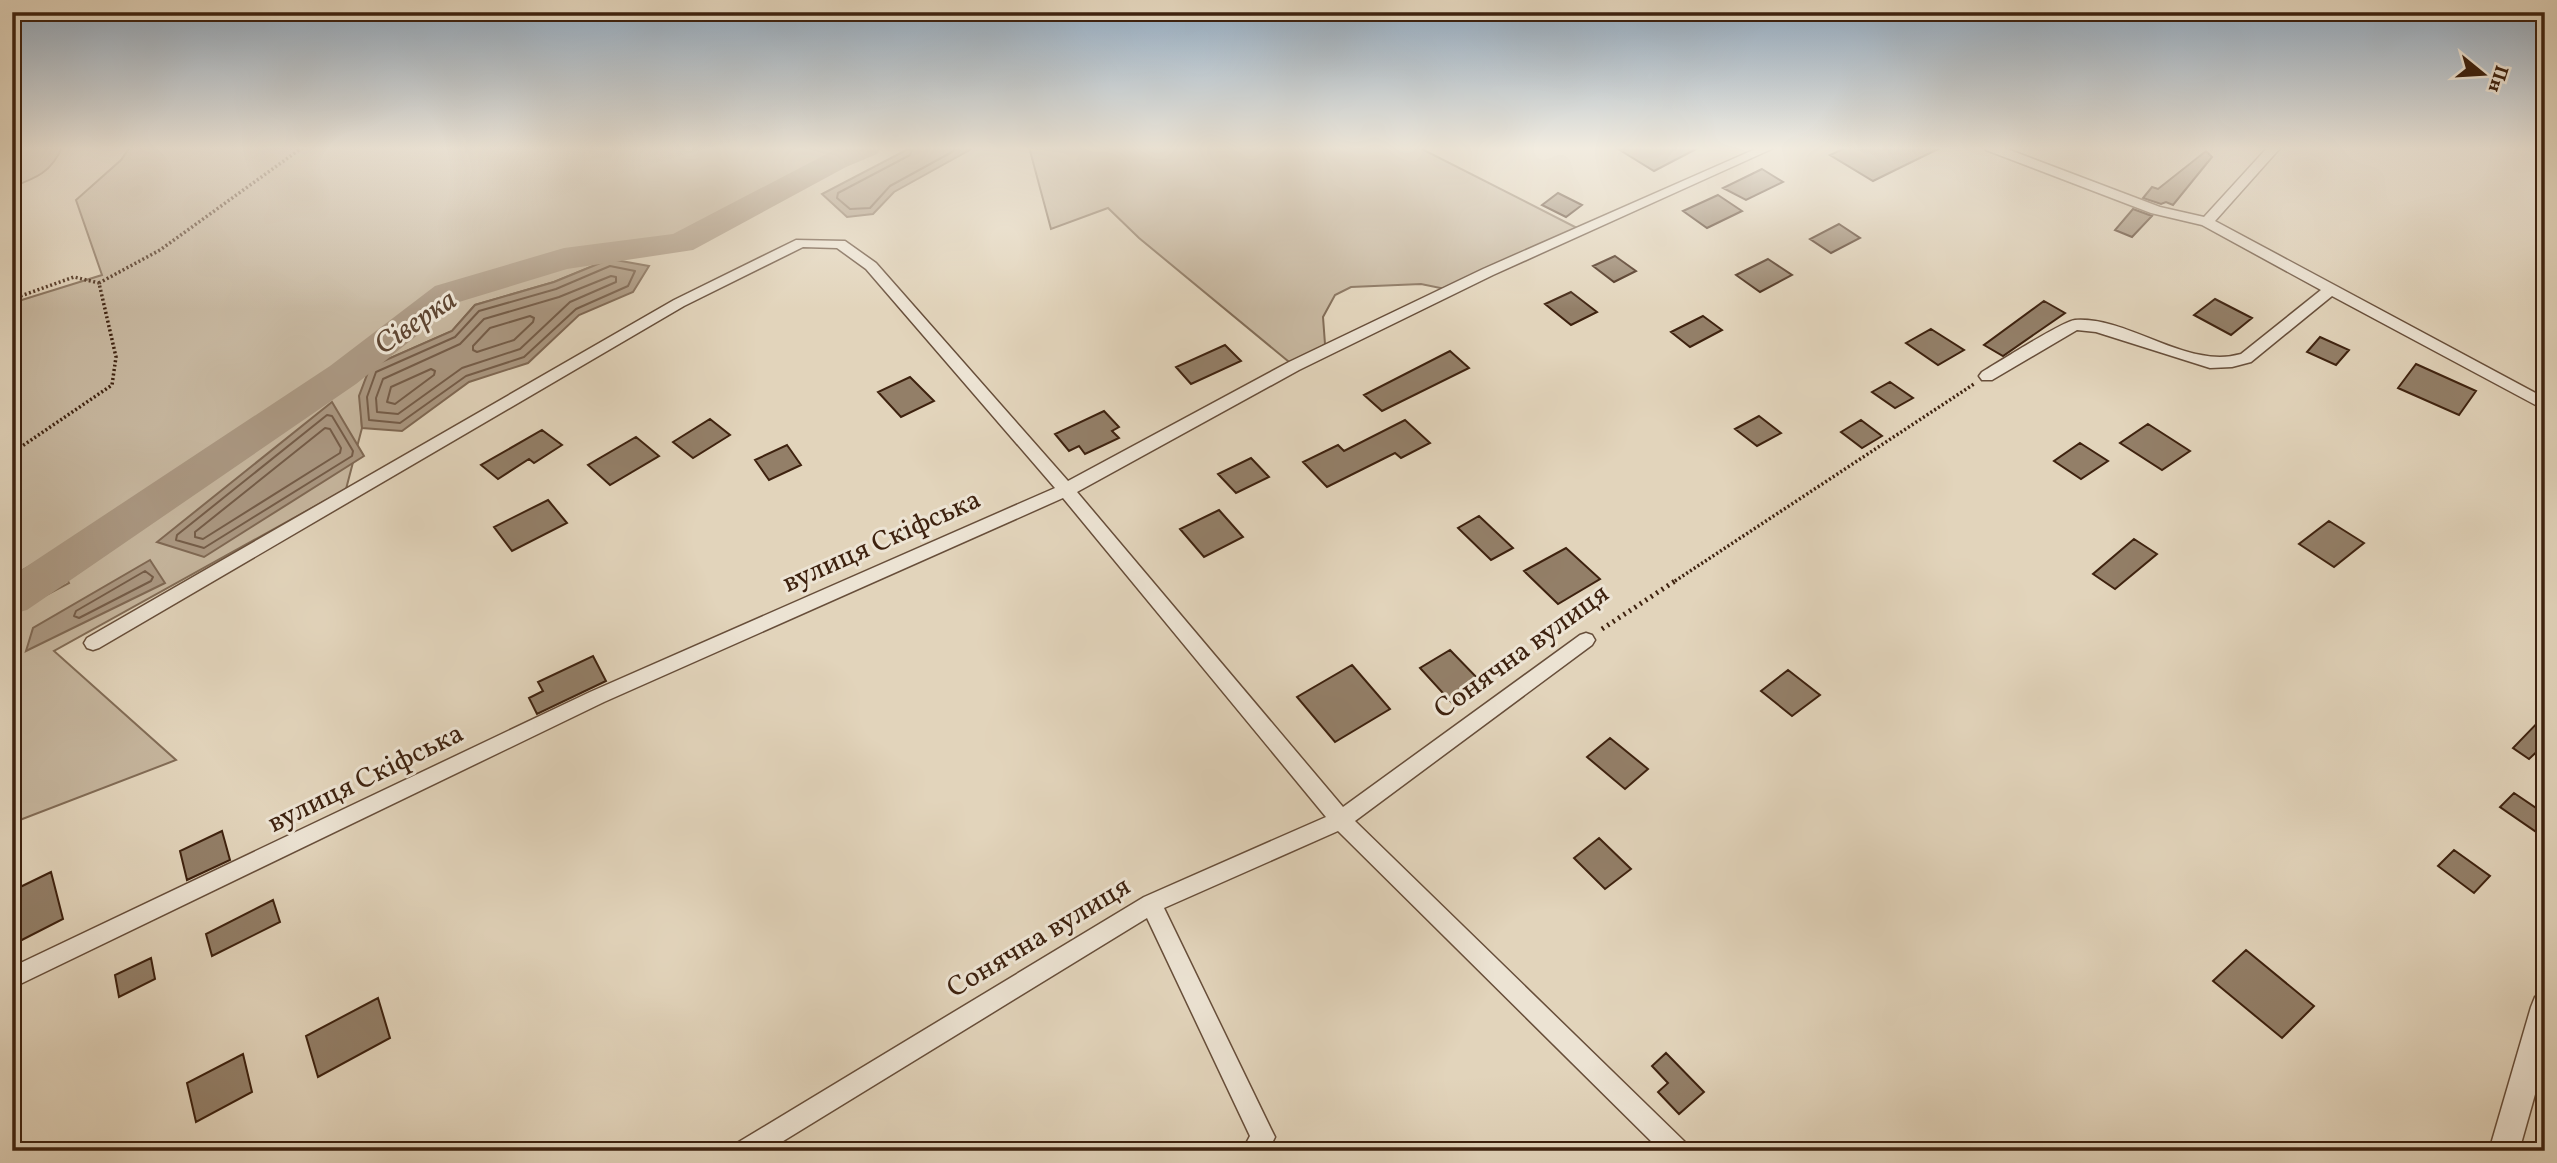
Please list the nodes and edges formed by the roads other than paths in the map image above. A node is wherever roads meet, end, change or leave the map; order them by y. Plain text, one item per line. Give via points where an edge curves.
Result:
1 (1646, 201) edge
2 (2134, 201) edge
3 (2226, 201) edge
4 (2207, 222) junction
5 (2332, 288) junction
6 (1987, 376) road end
7 (2545, 405) edge
8 (1066, 490) junction
9 (1586, 639) road end
10 (93, 643) dead end
11 (1341, 820) junction
12 (1151, 904) junction
13 (12, 978) edge
14 (2545, 1007) edge
15 (745, 1151) edge
16 (1254, 1151) edge
17 (1678, 1151) edge
18 (2504, 1151) edge

1 - 8 street, вулиця Скіфська via 1293,366
2 - 4 street
3 - 4 street
4 - 5 street
5 - 6 street via 2246,358 2232,362 2194,359 2097,327 2075,325
5 - 7 street
8 - 10 street via 871,266 840,244 801,243 679,303
8 - 11 street
8 - 13 street, вулиця Скіфська via 597,697
9 - 11 street, Сонячна вулиця
11 - 12 street, Сонячна вулиця
11 - 17 street
12 - 15 street, Сонячна вулиця
12 - 16 street via 1264,1137
14 - 18 street

